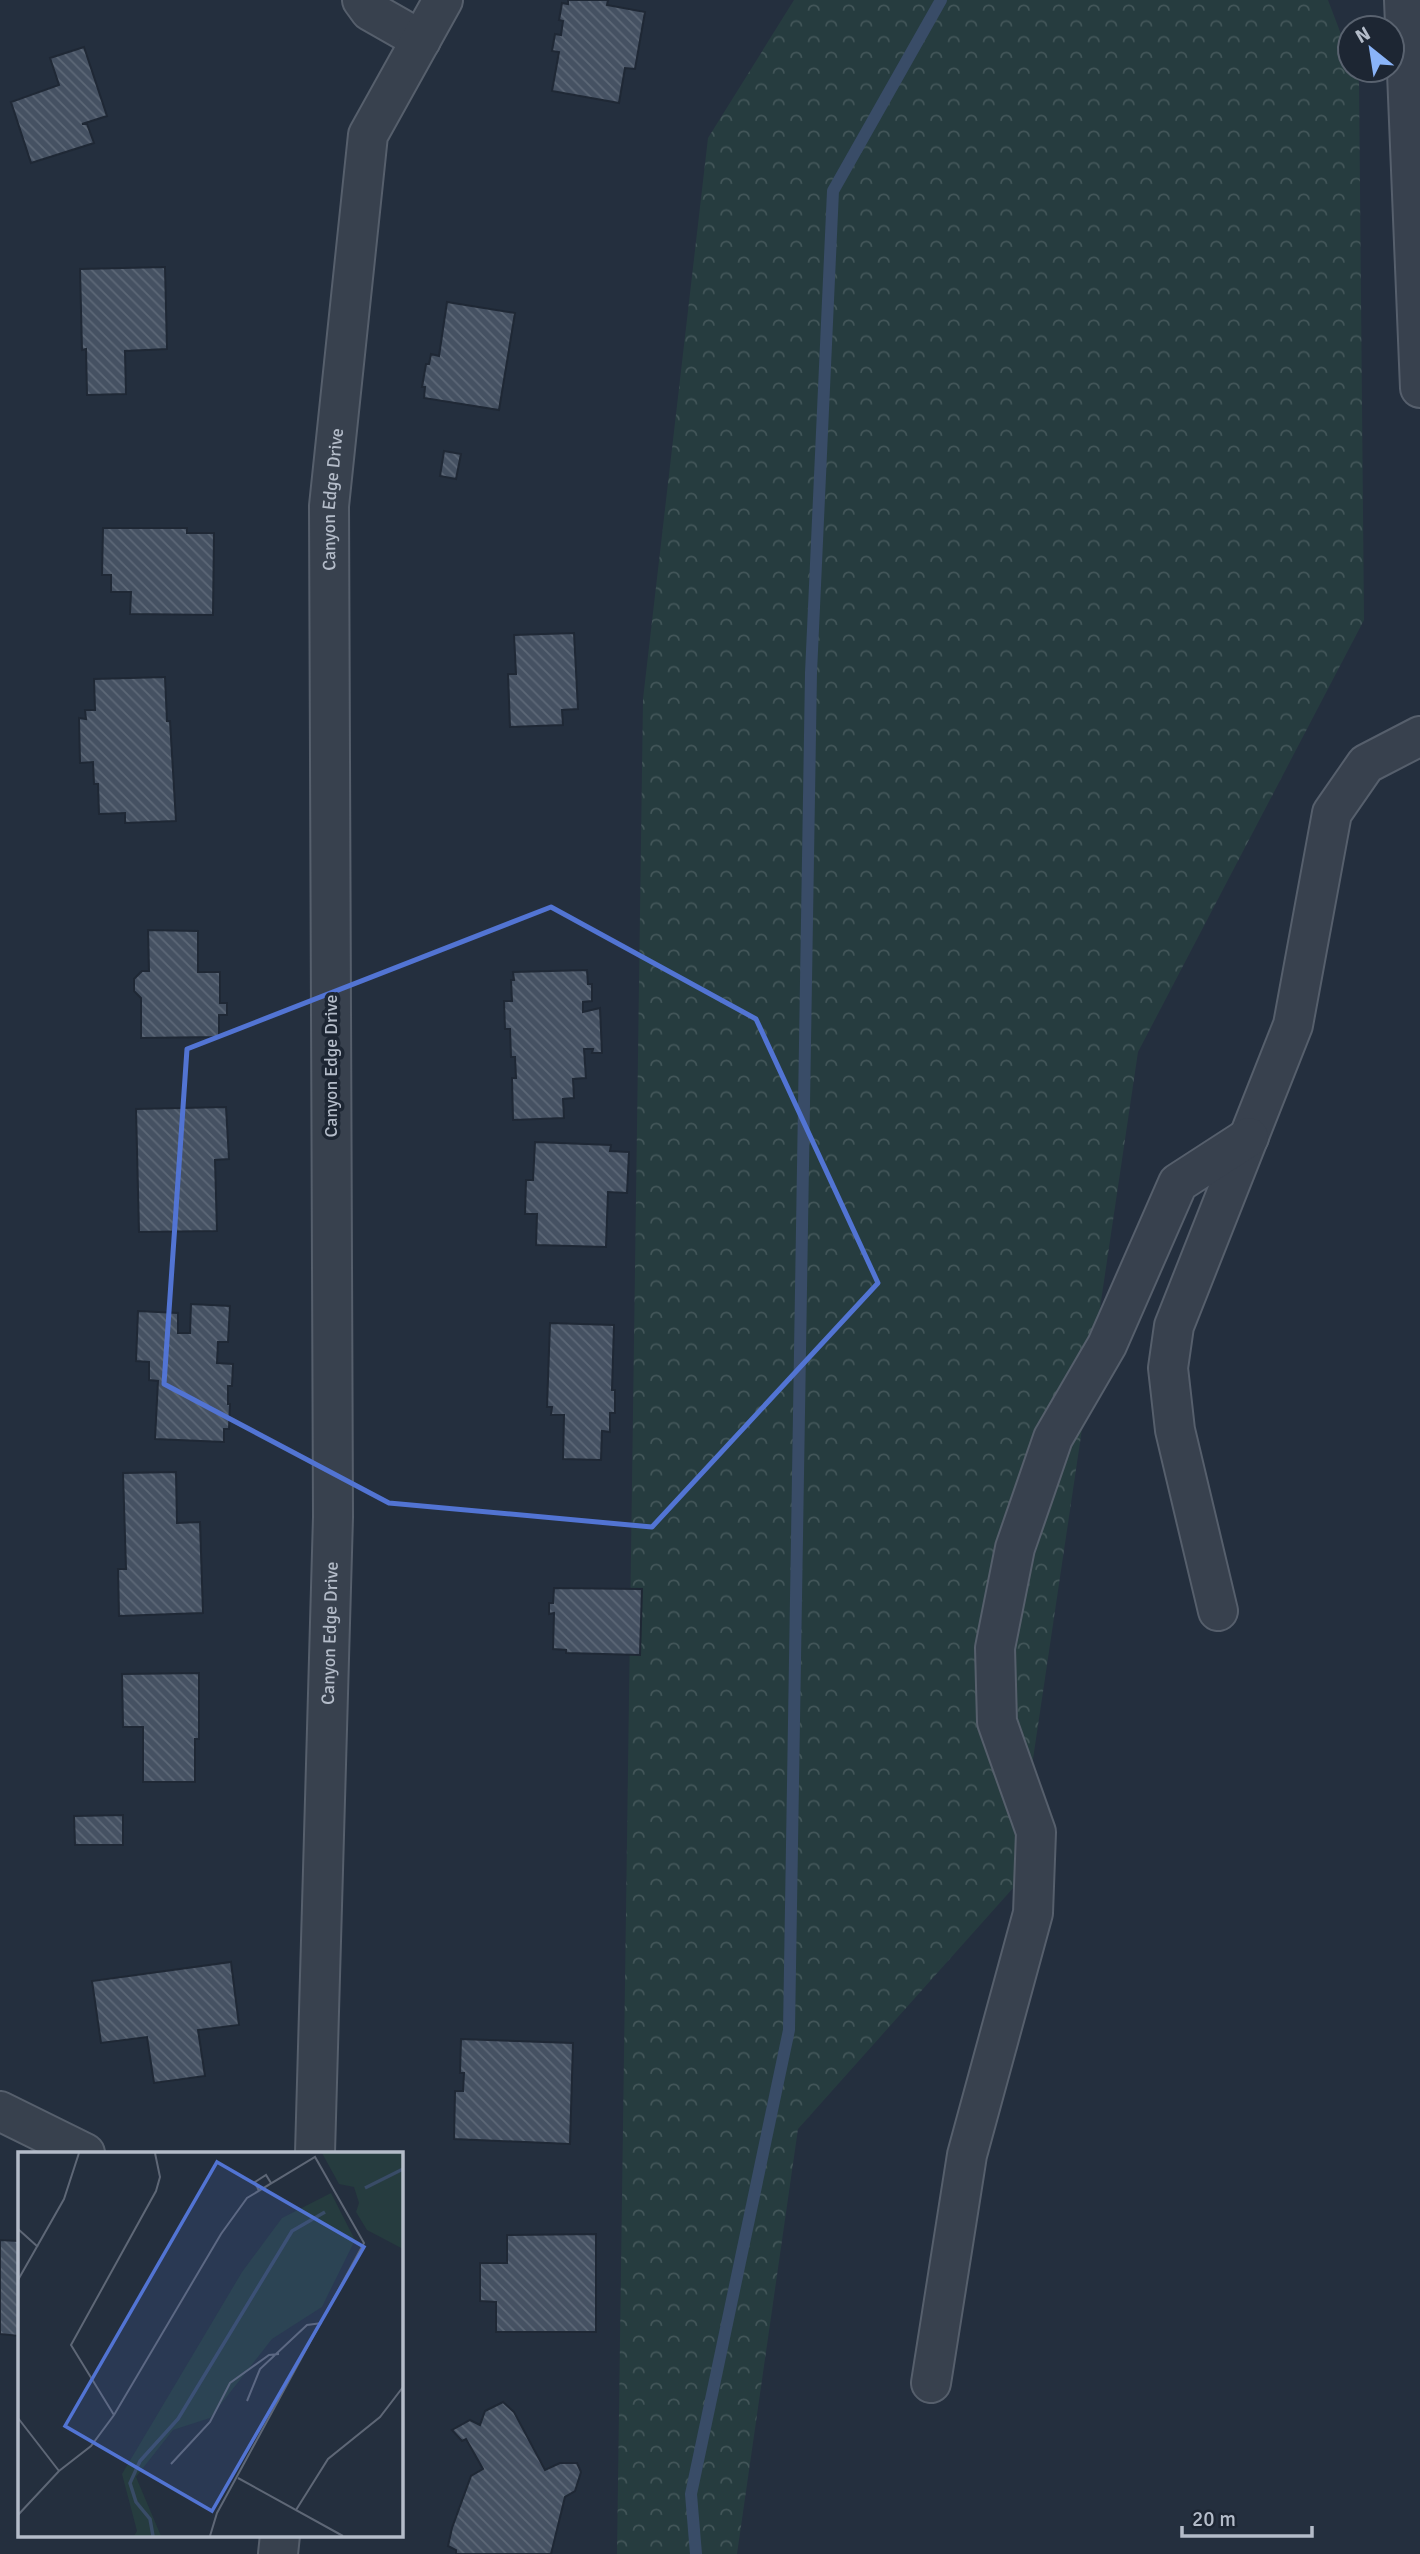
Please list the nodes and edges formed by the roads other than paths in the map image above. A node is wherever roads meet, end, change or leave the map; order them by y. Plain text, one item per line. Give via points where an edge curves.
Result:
1 (362, 0) edge
2 (443, 0) edge
3 (1404, 0) edge
4 (421, 40) junction
5 (1420, 388) edge
6 (1420, 736) edge
7 (1249, 1137) junction
8 (1218, 1611) dead end
9 (0, 2111) edge
10 (83, 2152) edge
11 (315, 2152) edge
12 (931, 2383) dead end
13 (280, 2536) edge
14 (278, 2554) edge

1 - 4 street via 370,10
2 - 4 street, Canyon Edge Drive
3 - 5 street
4 - 11 street, Canyon Edge Drive via 368,135 329,506 333,1517
6 - 7 street via 1366,764 1332,813 1293,1025
7 - 8 street via 1174,1326 1168,1368 1175,1430
7 - 12 street via 1178,1183 1107,1345 1053,1438 1015,1548 995,1648 997,1722 1036,1832 1033,1913 967,2155
9 - 10 street
13 - 14 street

